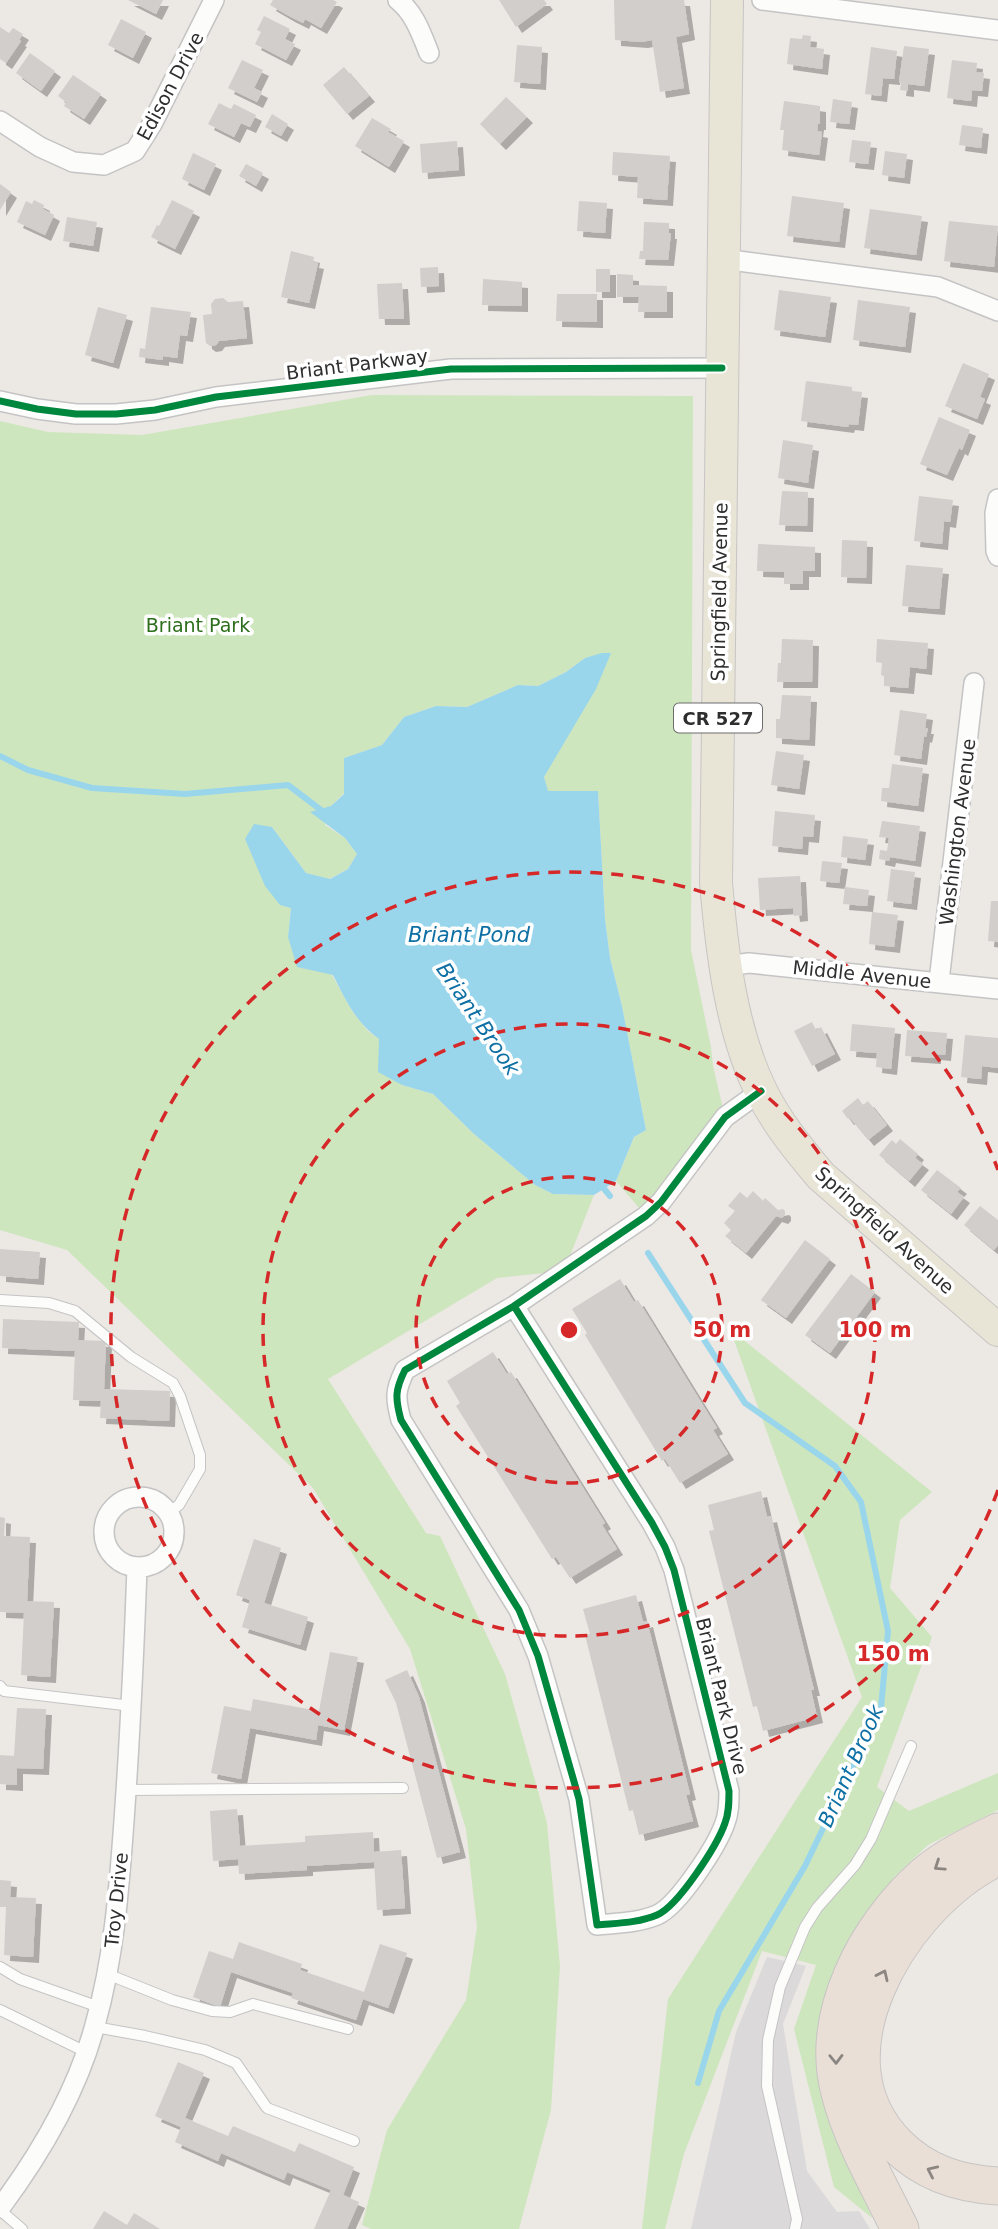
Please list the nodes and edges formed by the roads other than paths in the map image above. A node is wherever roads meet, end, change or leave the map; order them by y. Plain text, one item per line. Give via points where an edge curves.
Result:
1 (214, 0) edge
2 (398, 0) edge
3 (727, 0) edge
4 (762, 0) edge
5 (836, 5) edge
6 (998, 30) edge
7 (429, 54) dead end
8 (0, 121) edge
9 (723, 259) junction
10 (998, 311) edge
11 (722, 368) junction
12 (0, 401) edge
13 (998, 499) edge
14 (998, 556) edge
15 (974, 683) dead end
16 (727, 966) junction
17 (939, 981) junction
18 (998, 989) edge
19 (761, 1091) junction
20 (0, 1300) edge
21 (514, 1306) junction
22 (998, 1329) edge
23 (168, 1513) junction
24 (137, 1567) junction
25 (1, 1691) edge
26 (132, 1706) junction
27 (911, 1746) dead end
28 (403, 1788) dead end
29 (126, 1790) junction
30 (998, 1832) edge
31 (998, 1857) edge
32 (0, 1967) edge
33 (107, 1974) junction
34 (0, 2010) edge
35 (97, 2017) junction
36 (348, 2029) dead end
37 (86, 2052) junction
38 (354, 2141) dead end
39 (998, 2186) edge
40 (0, 2208) edge
41 (22, 2229) edge
42 (795, 2229) edge
43 (900, 2229) edge

1 - 8 street, Edison Drive via 135,152 104,165 73,162
2 - 7 street via 416,22
3 - 9 main road, Springfield Avenue / CR 527
4 - 5 street
5 - 6 street
9 - 10 street via 938,287
9 - 11 main road, Springfield Avenue / CR 527
11 - 12 street, Briant Parkway via 451,369 216,397 155,411 116,414 76,414
11 - 16 main road, Springfield Avenue / CR 527 via 716,883
13 - 14 street
15 - 17 street, Washington Avenue
16 - 17 street, Middle Avenue via 750,963
16 - 19 main road, Springfield Avenue / CR 527 via 742,1039
17 - 18 street, Middle Avenue
19 - 21 street, Briant Park Drive via 725,1117 646,1216
19 - 22 main road, Springfield Avenue / CR 527 via 821,1176
20 - 23 lane via 49,1303 75,1311 173,1384 200,1455 200,1469 180,1505
21 - 21 street, Briant Park Drive via 405,1370 396,1402 401,1420 519,1610 538,1656 579,1799 597,1924 641,1920 660,1914 687,1886 722,1831 729,1791 665,1547
23 - 24 street via 173,1534 166,1554 148,1566
23 - 24 street via 150,1498 138,1497 126,1499 108,1514 104,1525 108,1548 115,1558
24 - 26 street, Troy Drive
25 - 26 lane
26 - 29 street, Troy Drive
27 - 42 lane via 871,1839 805,1927 780,1987 768,2040 767,2086 797,2218
28 - 29 lane
29 - 33 street, Troy Drive via 117,1917
30 -> 43 highway via 940,1864 899,1901 868,1943 844,2000 836,2040 839,2092
39 -> 31 highway via 945,2177 906,2154 874,2115 861,2066 869,2009 891,1959 925,1911 948,1889
32 - 35 lane
33 - 35 street, Troy Drive
33 - 36 lane via 212,2011 230,2012 253,2004
34 - 37 lane
35 - 37 street, Troy Drive
35 - 38 lane via 236,2063 267,2108
37 - 40 street, Troy Drive via 54,2127
40 - 41 lane

